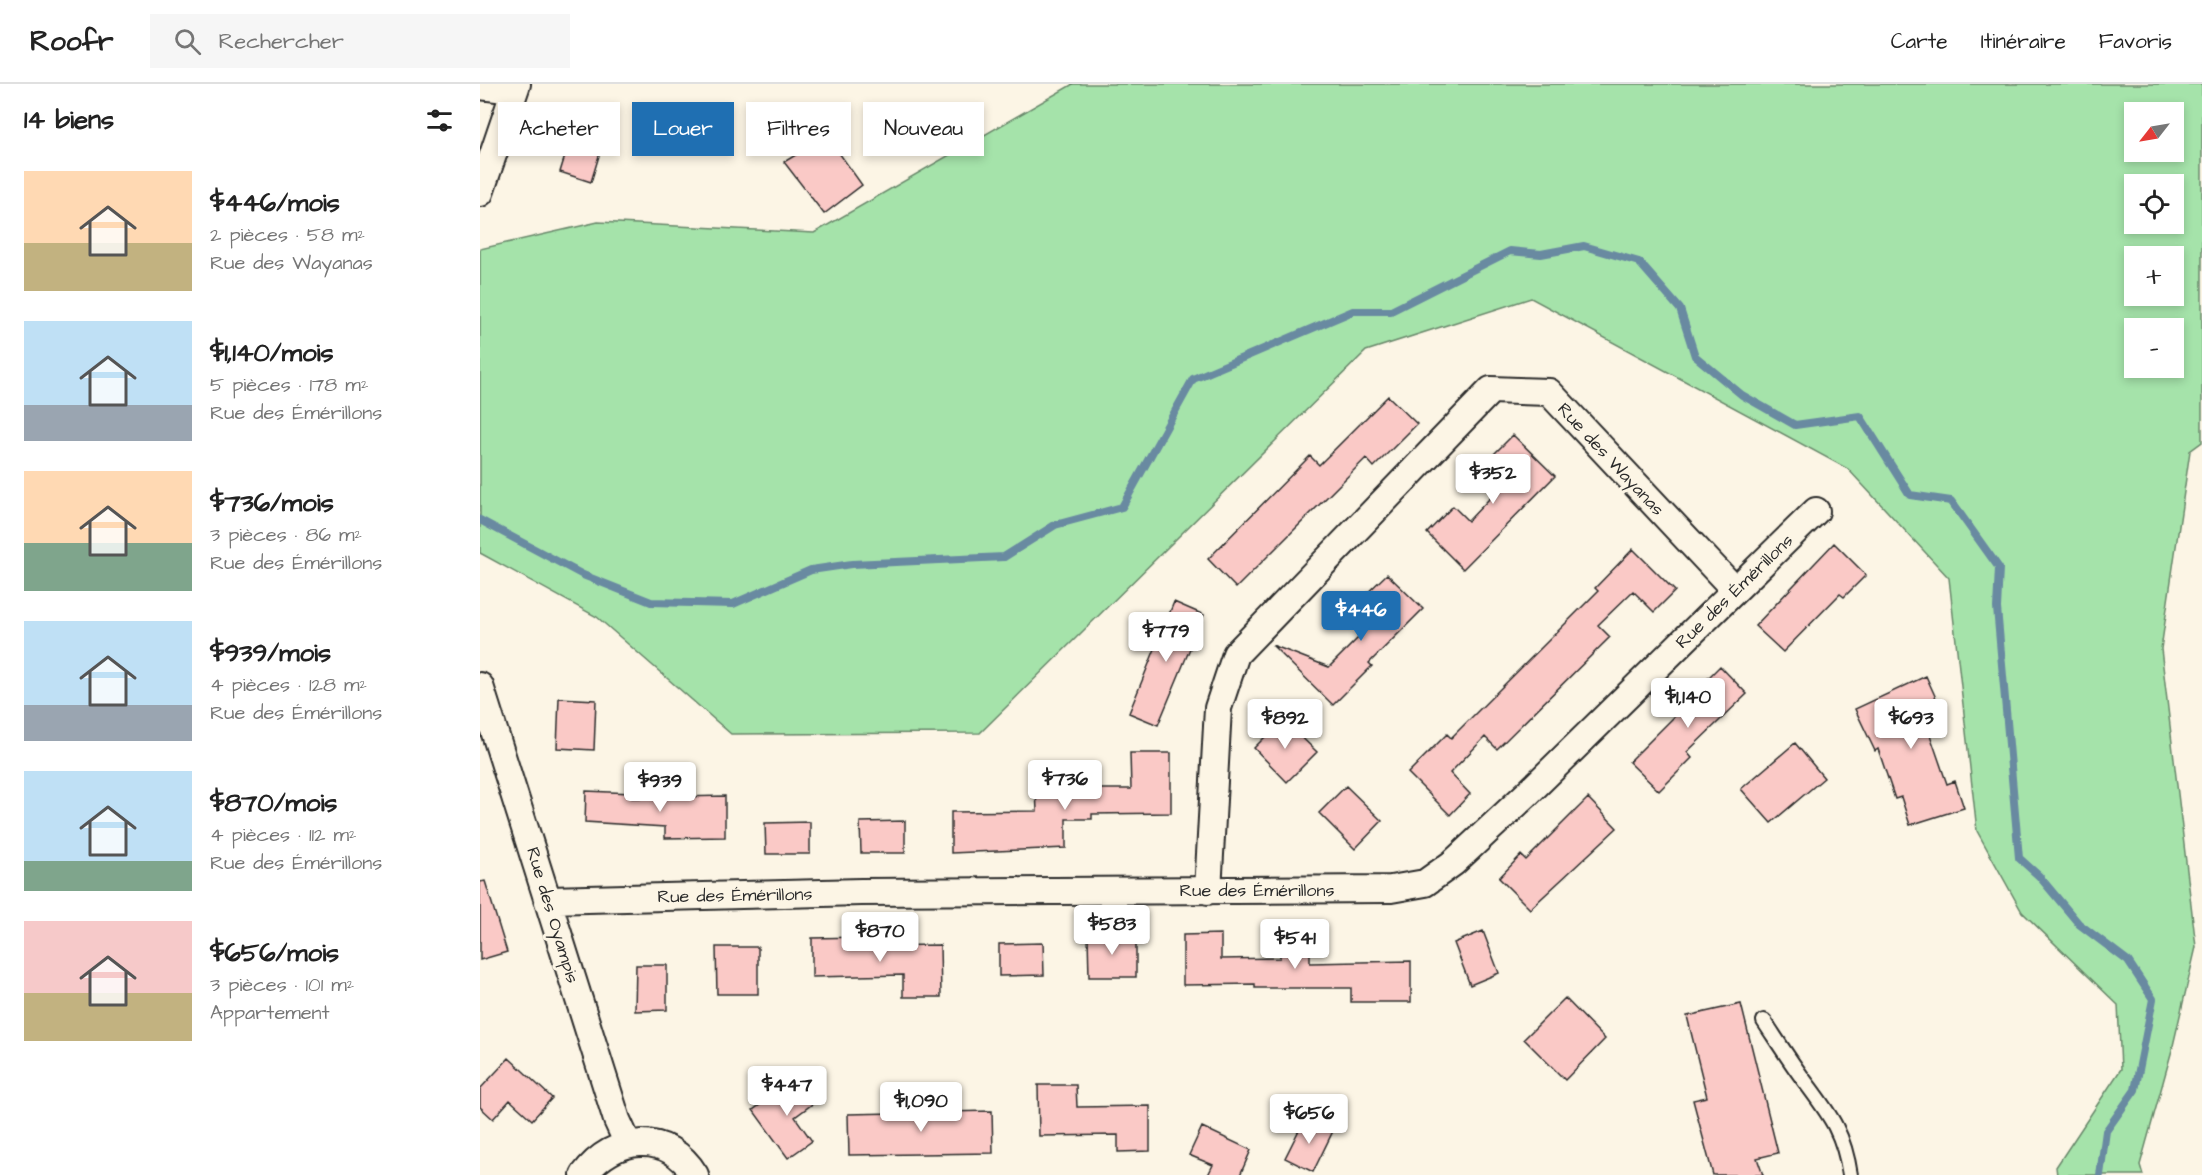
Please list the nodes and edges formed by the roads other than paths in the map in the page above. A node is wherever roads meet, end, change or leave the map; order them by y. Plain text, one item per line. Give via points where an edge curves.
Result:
1 (480, 86) edge
2 (516, 87) edge
3 (480, 193) edge
4 (1816, 511) dead end
5 (1735, 590) junction
6 (480, 686) edge
7 (1208, 891) junction
8 (549, 900) junction
9 (1764, 1021) dead end
10 (628, 1144) junction
11 (584, 1175) edge
12 (695, 1175) edge
13 (1850, 1175) edge

1 - 2 street
2 - 3 street
4 - 5 street, Rue des Émérillons
5 - 7 street, Rue des Émérillons via 1527,794 1453,863 1425,883 1391,889
5 - 7 street, Rue des Wayanas via 1549,392 1491,390 1236,654 1218,708
6 - 8 street, Rue des Oyampis
7 - 8 street, Rue des Émérillons via 861,892
8 - 10 street, Rue des Oyampis via 617,1120
9 - 13 lane via 1826,1107 1847,1152
10 - 11 street via 596,1160
10 - 12 street via 650,1144 671,1151

